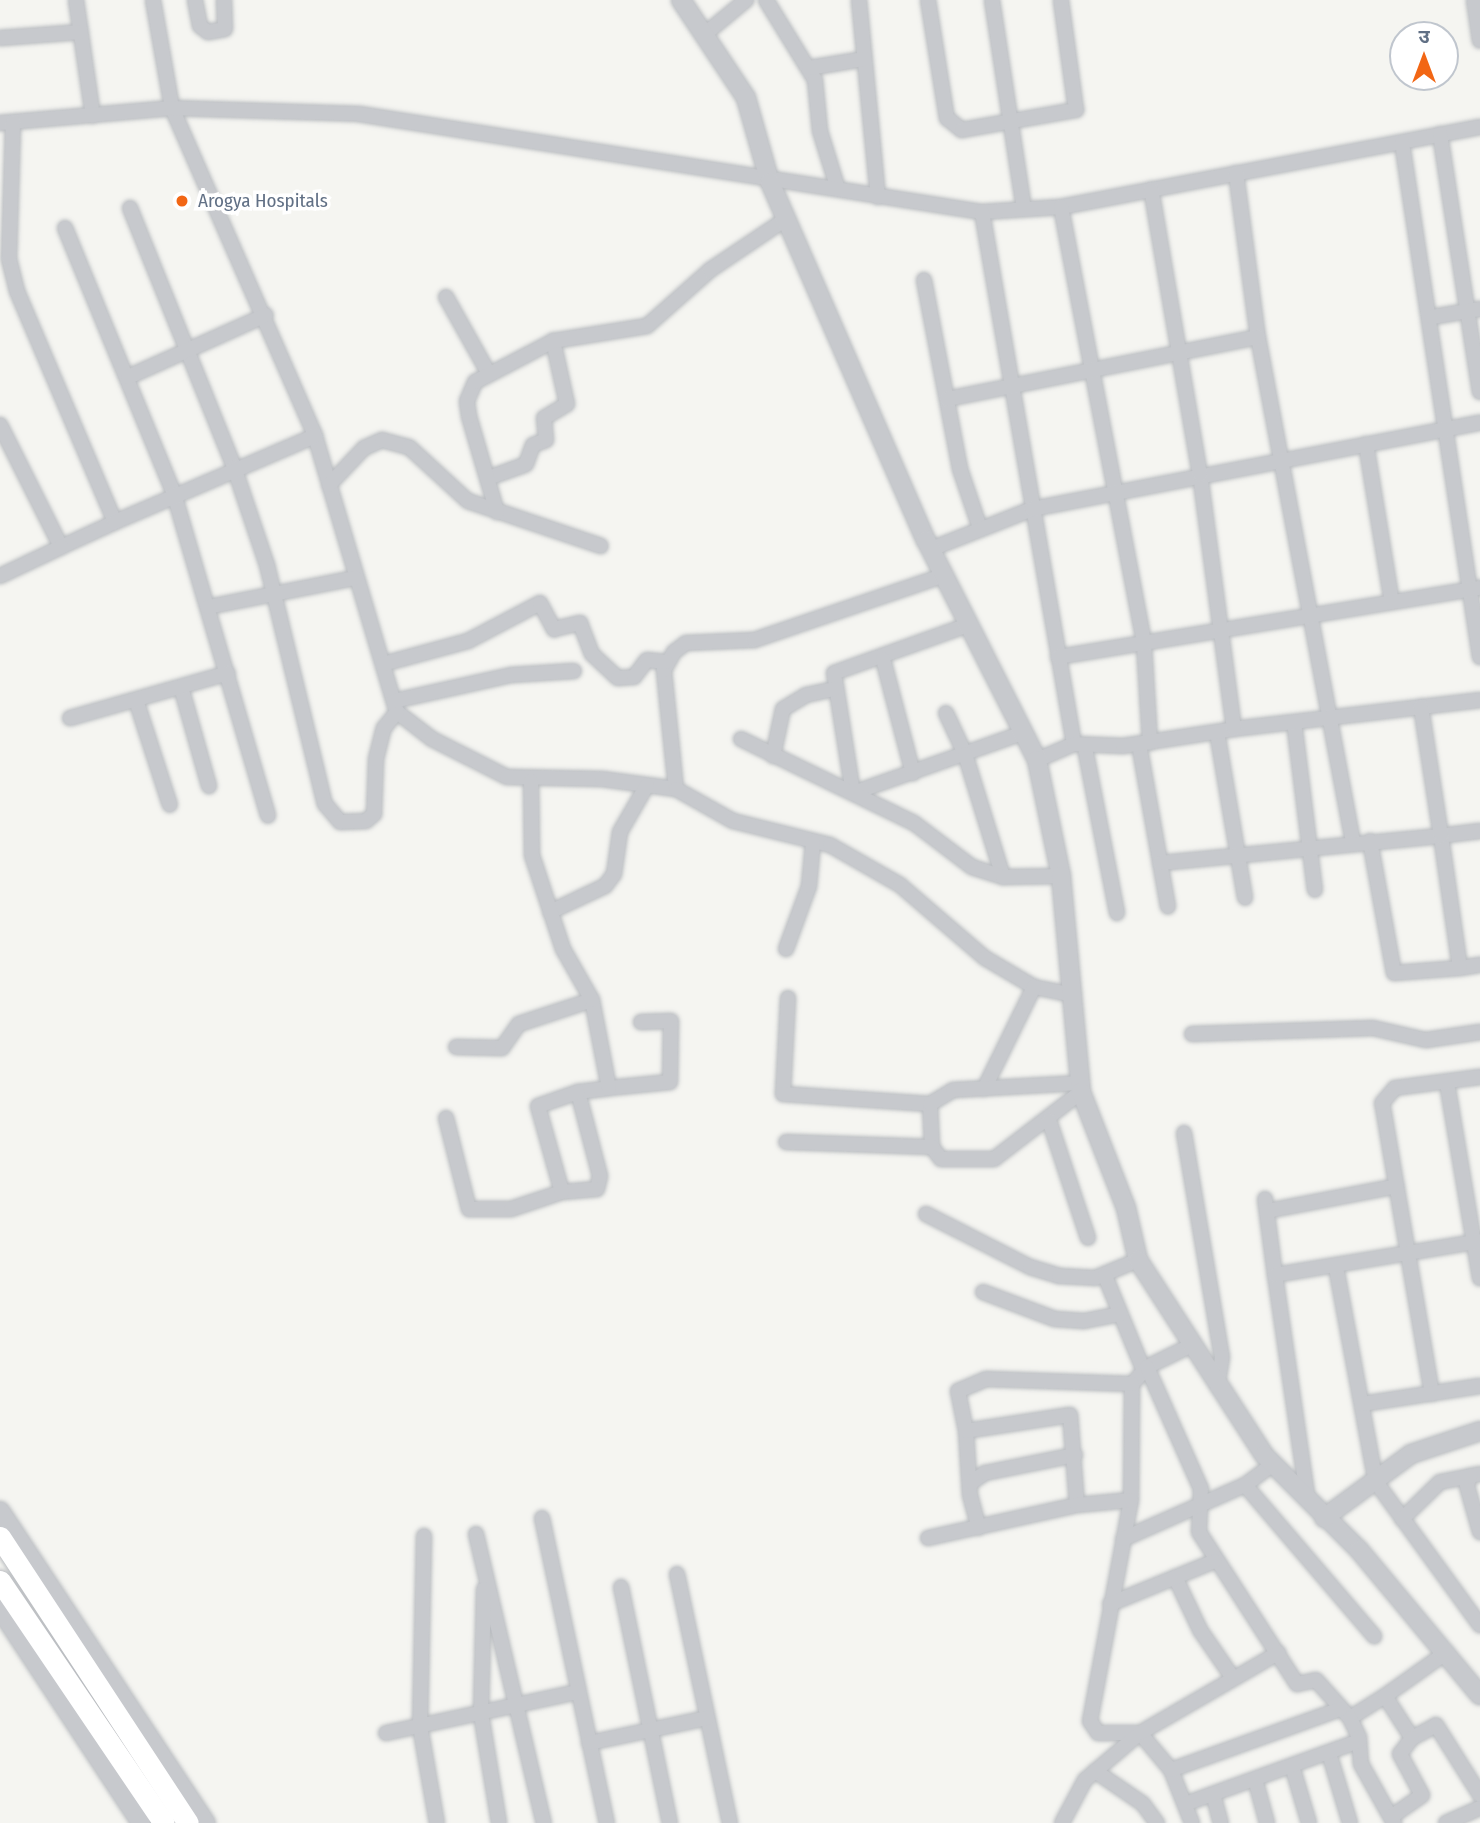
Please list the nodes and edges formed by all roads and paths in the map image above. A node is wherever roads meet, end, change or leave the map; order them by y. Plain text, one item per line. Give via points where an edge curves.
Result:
1 (76, 0) edge
2 (153, 0) edge
3 (195, 0) edge
4 (224, 0) edge
5 (681, 0) edge
6 (746, 0) edge
7 (766, 0) edge
8 (859, 0) edge
9 (928, 0) edge
10 (992, 0) edge
11 (1061, 0) edge
12 (1474, 0) edge
13 (81, 32) junction
14 (704, 35) junction
15 (0, 38) edge
16 (1480, 41) edge
17 (864, 60) junction
18 (809, 68) junction
19 (172, 108) junction
20 (93, 116) junction
21 (1014, 122) junction
22 (7, 123) edge
23 (1480, 127) edge
24 (1440, 134) junction
25 (1402, 143) junction
26 (1236, 173) junction
27 (771, 182) junction
28 (838, 189) junction
29 (1151, 189) junction
30 (878, 197) junction
31 (1061, 207) junction
32 (130, 208) dead end
33 (1024, 208) junction
34 (982, 212) junction
35 (786, 219) junction
36 (65, 228) dead end
37 (924, 280) dead end
38 (446, 297) dead end
39 (1473, 310) edge
40 (266, 315) junction
41 (1432, 317) junction
42 (1258, 337) junction
43 (553, 341) junction
44 (190, 348) junction
45 (1180, 353) junction
46 (488, 372) junction
47 (1092, 372) junction
48 (128, 377) junction
49 (1013, 386) junction
50 (1480, 392) edge
51 (947, 399) junction
52 (1480, 423) edge
53 (0, 425) edge
54 (1443, 430) junction
55 (315, 436) junction
56 (1366, 444) junction
57 (1282, 460) junction
58 (234, 467) junction
59 (1200, 475) junction
60 (491, 477) junction
61 (329, 485) junction
62 (1115, 492) junction
63 (174, 494) junction
64 (1032, 509) junction
65 (497, 512) junction
66 (115, 522) junction
67 (980, 528) junction
68 (601, 546) dead end
69 (61, 547) junction
70 (931, 549) junction
71 (945, 575) junction
72 (0, 576) edge
73 (355, 578) junction
74 (1474, 589) edge
75 (273, 592) junction
76 (1392, 602) junction
77 (208, 607) junction
78 (1314, 614) junction
79 (965, 626) junction
80 (1216, 628) junction
81 (1144, 644) junction
82 (1058, 657) junction
83 (1480, 657) edge
84 (883, 659) junction
85 (666, 662) junction
86 (383, 664) junction
87 (574, 671) dead end
88 (228, 673) junction
89 (181, 687) junction
90 (835, 689) junction
91 (136, 700) junction
92 (1480, 700) edge
93 (396, 707) junction
94 (1421, 707) junction
95 (946, 713) dead end
96 (70, 718) dead end
97 (1330, 718) junction
98 (1294, 722) junction
99 (1234, 729) junction
100 (1025, 732) junction
101 (1217, 732) junction
102 (741, 739) dead end
103 (1144, 743) junction
104 (1079, 746) junction
105 (965, 754) junction
106 (773, 756) junction
107 (1037, 760) junction
108 (913, 773) junction
109 (531, 781) junction
110 (647, 785) junction
111 (209, 786) dead end
112 (676, 789) junction
113 (853, 793) junction
114 (170, 805) dead end
115 (268, 816) dead end
116 (1480, 831) edge
117 (1441, 836) junction
118 (1370, 841) junction
119 (1353, 842) junction
120 (813, 843) junction
121 (1310, 845) junction
122 (1237, 852) junction
123 (1160, 863) junction
124 (1061, 876) junction
125 (1003, 877) junction
126 (1315, 890) dead end
127 (1245, 898) dead end
128 (1168, 906) dead end
129 (550, 912) junction
130 (1117, 913) dead end
131 (786, 949) dead end
132 (1480, 965) edge
133 (1460, 968) junction
134 (1034, 987) junction
135 (1074, 995) junction
136 (788, 998) dead end
137 (592, 1000) junction
138 (642, 1023) dead end
139 (1480, 1032) edge
140 (1192, 1034) dead end
141 (456, 1047) dead end
142 (1480, 1077) edge
143 (1447, 1083) junction
144 (609, 1088) junction
145 (1080, 1088) junction
146 (984, 1089) junction
147 (578, 1091) junction
148 (930, 1104) junction
149 (446, 1118) dead end
150 (1049, 1120) junction
151 (1184, 1133) dead end
152 (786, 1142) dead end
153 (932, 1147) junction
154 (1397, 1186) junction
155 (562, 1192) junction
156 (926, 1214) dead end
157 (1088, 1238) dead end
158 (1477, 1242) edge
159 (1405, 1252) junction
160 (1138, 1261) junction
161 (1336, 1267) junction
162 (1275, 1275) junction
163 (1105, 1276) junction
164 (1480, 1278) edge
165 (983, 1293) dead end
166 (1120, 1314) junction
167 (1190, 1346) junction
168 (1145, 1369) junction
169 (1132, 1384) junction
170 (1480, 1386) edge
171 (1217, 1387) junction
172 (1432, 1394) junction
173 (1362, 1404) junction
174 (966, 1431) junction
175 (1480, 1431) edge
176 (1075, 1455) junction
177 (1273, 1464) junction
178 (1475, 1475) edge
179 (972, 1482) junction
180 (1376, 1482) junction
181 (1245, 1485) junction
182 (1131, 1500) junction
183 (1308, 1502) junction
184 (1077, 1505) junction
185 (1197, 1510) junction
186 (0, 1511) edge
187 (542, 1518) dead end
188 (1324, 1518) junction
189 (1402, 1518) junction
190 (979, 1528) junction
191 (1480, 1532) edge
192 (477, 1534) dead end
193 (424, 1536) dead end
194 (0, 1537) edge
195 (928, 1538) dead end
196 (1123, 1539) junction
197 (1215, 1561) junction
198 (485, 1574) junction
199 (677, 1574) dead end
200 (1175, 1577) junction
201 (0, 1581) edge
202 (621, 1587) dead end
203 (1110, 1604) junction
204 (0, 1609) edge
205 (1480, 1625) edge
206 (1374, 1636) dead end
207 (1447, 1652) junction
208 (1278, 1653) junction
209 (1233, 1678) junction
210 (578, 1692) junction
211 (1480, 1695) edge
212 (1385, 1696) junction
213 (520, 1705) junction
214 (1345, 1713) junction
215 (481, 1714) junction
216 (707, 1718) junction
217 (420, 1726) junction
218 (649, 1731) junction
219 (386, 1733) dead end
220 (1140, 1733) junction
221 (1412, 1738) junction
222 (1359, 1741) junction
223 (589, 1743) junction
224 (1329, 1753) junction
225 (1292, 1766) junction
226 (1171, 1770) junction
227 (1095, 1771) junction
228 (1255, 1779) junction
229 (1213, 1794) junction
230 (1480, 1795) edge
231 (1185, 1804) junction
232 (1480, 1808) edge
233 (1392, 1820) edge
234 (141, 1823) edge
235 (164, 1823) edge
236 (188, 1823) edge
237 (206, 1823) edge
238 (437, 1823) edge
239 (499, 1823) edge
240 (544, 1823) edge
241 (607, 1823) edge
242 (670, 1823) edge
243 (730, 1823) edge
244 (1062, 1823) edge
245 (1157, 1823) edge
246 (1192, 1823) edge
247 (1221, 1823) edge
248 (1267, 1823) edge
249 (1309, 1823) edge
250 (1350, 1823) edge
251 (1446, 1823) edge

1 - 13 street
2 - 19 street
3 - 4 street via 200,26 208,32 225,29
5 - 14 street
6 - 14 street
7 - 18 street
8 - 17 street
9 - 21 street via 951,125 962,130
10 - 21 street
11 - 21 street via 1076,110
12 - 16 street
13 - 15 street
13 - 20 street
14 - 27 street via 746,98
17 - 18 street
17 - 30 street
18 - 28 street
19 - 20 street
19 - 27 street via 359,114
19 - 40 street
20 - 22 street
21 - 33 street
22 - 66 street via 9,258 18,292
23 - 24 street
24 - 25 street
24 - 39 street
25 - 26 street
25 - 41 street
26 - 29 street
26 - 42 street
27 - 28 street
27 - 35 street
28 - 30 street
29 - 31 street
29 - 45 street
30 - 34 street
31 - 33 street
31 - 47 street
32 - 44 street
33 - 34 street
34 - 49 street
35 - 43 street via 698,279 647,326
35 - 70 street
36 - 48 street
37 - 51 street
38 - 46 street
39 - 41 street
39 - 50 street
40 - 44 street
40 - 55 street
41 - 54 street
42 - 45 street
42 - 57 street
43 - 46 street
43 - 60 street via 567,404 544,418 546,440 534,446 526,464
44 - 48 street
44 - 58 street
45 - 47 street
45 - 59 street
46 - 60 street via 475,382 467,401
47 - 49 street
47 - 62 street
48 - 63 street
49 - 51 street
49 - 64 street
51 - 67 street via 960,469
52 - 54 street
53 - 69 street
54 - 56 street
54 - 74 street
55 - 58 street
55 - 61 street
56 - 57 street
56 - 76 street
57 - 59 street
57 - 78 street
58 - 63 street
58 - 75 street
59 - 62 street
59 - 80 street
60 - 65 street
61 - 65 street via 364,449 382,440 409,447 442,483
61 - 73 street
62 - 64 street
62 - 81 street
63 - 66 street
63 - 77 street
64 - 67 street
64 - 82 street
65 - 68 street
66 - 69 street
67 - 70 street
69 - 72 street
70 - 71 street
71 - 79 street
71 - 85 street via 754,640 686,643
73 - 75 street
73 - 86 street
74 - 76 street
74 - 83 street
75 - 77 street
75 - 93 street via 325,804 340,822 366,821 374,814 376,759 384,728
76 - 78 street
77 - 88 street
78 - 80 street
78 - 97 street
79 - 84 street
79 - 100 street
80 - 81 street
80 - 99 street
81 - 82 street
81 - 103 street
82 - 104 street
84 - 90 street via 838,669
84 - 108 street
85 - 86 street via 647,660 634,677 618,678 592,654 580,623 554,629 540,603 468,641
85 - 112 street
86 - 93 street
87 - 93 street via 511,675
88 - 89 street
88 - 115 street
89 - 91 street
89 - 111 street
90 - 106 street via 806,695 783,709
90 - 113 street
91 - 96 street
91 - 114 street
92 - 94 street
93 - 109 street via 459,756
94 - 97 street
94 - 117 street
95 - 105 street
97 - 98 street
97 - 119 street
98 - 99 street
98 - 121 street
99 - 101 street
100 - 105 street
100 - 107 street
101 - 103 street
101 - 122 street
102 - 106 street
103 - 104 street
103 - 123 street
104 - 107 street
104 - 130 street
105 - 108 street
105 - 125 street
106 - 113 street
107 - 124 street
108 - 113 street
109 - 110 street via 602,779
109 - 129 street via 532,855
110 - 112 street
110 - 129 street via 620,832 614,874 606,886
112 - 120 street via 733,821
113 - 125 street via 915,823 972,867
116 - 117 street
117 - 118 street
117 - 133 street
118 - 119 street
118 - 133 street via 1394,973
119 - 121 street
120 - 131 street via 809,886
120 - 134 street via 830,845 900,885 962,942
121 - 122 street
121 - 126 street
122 - 123 street
122 - 127 street
123 - 128 street
124 - 125 street
124 - 135 street
129 - 137 street
132 - 133 street
134 - 135 street
134 - 146 street
135 - 145 street
136 - 148 street via 783,1094
137 - 141 street via 525,1021 502,1048
137 - 144 street
138 - 144 street via 671,1021 670,1082
139 - 140 street via 1426,1040 1373,1028
142 - 143 street
143 - 154 street via 1395,1088 1383,1096
143 - 158 street
144 - 147 street
145 - 146 street
145 - 150 street
145 - 160 street via 1126,1208
146 - 148 street via 953,1090
147 - 155 street via 538,1106
147 - 155 street via 599,1183 597,1189
148 - 153 street
149 - 155 street via 470,1209 511,1209
150 - 153 street via 994,1159 941,1159
150 - 157 street
151 - 171 street via 1222,1357
152 - 153 street
154 - 159 street
154 - 162 street via 1266,1205
156 - 163 street via 1030,1267 1073,1278
158 - 159 street
158 - 164 street
159 - 161 street
159 - 172 street
160 - 163 street
160 - 167 street
161 - 162 street
161 - 173 street
162 - 183 street
163 - 166 street
165 - 166 street via 1055,1319 1084,1321
166 - 168 street
167 - 168 street
167 - 171 street
168 - 169 street
168 - 185 street via 1201,1489
169 - 174 street via 1017,1378 962,1385 959,1402
169 - 182 street
170 - 172 street
171 - 177 street
172 - 173 street
173 - 180 street
174 - 176 street via 1070,1415
174 - 179 street
175 - 180 street via 1411,1454
176 - 179 street via 985,1473
176 - 184 street
177 - 181 street
177 - 183 street
178 - 189 street via 1440,1482
178 - 191 street via 1467,1486
179 - 190 street
180 - 188 street
180 - 189 street
181 - 185 street
181 - 206 street
182 - 184 street
182 - 196 street
183 - 188 street
184 - 190 street
185 - 196 street
185 - 197 street via 1199,1532
186 - 237 street
187 - 210 street
188 - 207 street
189 - 205 street
190 - 195 street
192 - 198 street
193 - 217 street
194 - 236 main road
196 - 203 street
197 - 200 street
197 - 208 street
198 - 213 street
198 - 215 street
199 - 216 street
200 - 203 street
200 - 209 street via 1200,1630
201 - 235 main road
202 - 218 street
203 - 220 street via 1091,1730
204 - 234 street
207 - 211 street
207 - 212 street
208 - 209 street
208 - 214 street via 1297,1684 1316,1680
209 - 220 street
210 - 213 street
210 - 223 street
212 - 214 street
212 - 221 street
213 - 215 street
213 - 240 street
214 - 222 street
214 - 226 street
215 - 217 street
215 - 239 street
216 - 218 street
216 - 243 street
217 - 219 street
217 - 238 street
218 - 223 street
218 - 242 street
220 - 226 street
220 - 227 street
221 - 230 street via 1436,1725
221 - 233 street via 1400,1754 1422,1796
222 - 224 street
222 - 233 street via 1361,1765
223 - 241 street
224 - 225 street
224 - 250 street
225 - 228 street
225 - 249 street
226 - 231 street
227 - 244 street
227 - 245 street via 1143,1804
228 - 229 street
228 - 248 street
229 - 231 street
229 - 247 street
231 - 246 street
232 - 251 street

